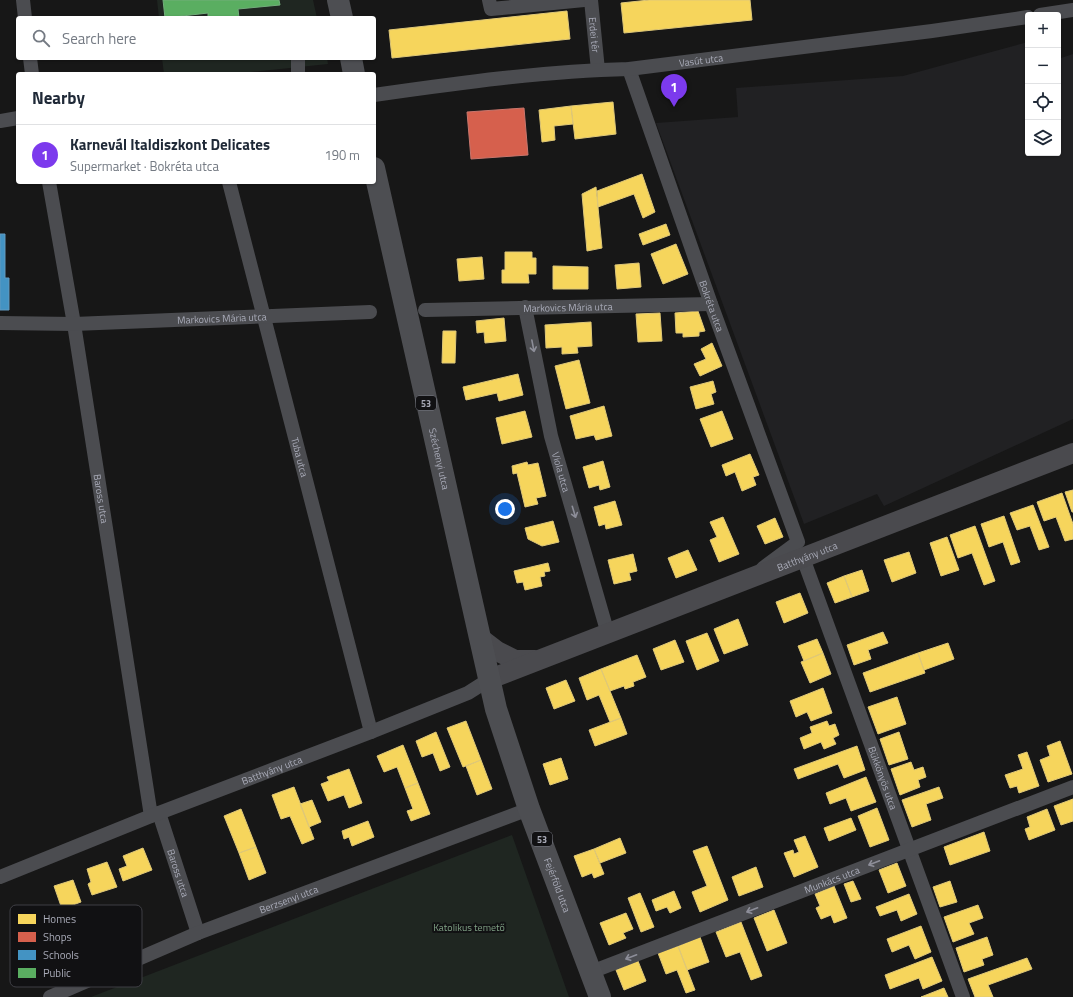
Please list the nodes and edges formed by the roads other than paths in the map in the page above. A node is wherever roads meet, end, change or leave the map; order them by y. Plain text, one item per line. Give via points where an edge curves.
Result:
1 (23, 0) edge
2 (338, 0) edge
3 (489, 0) edge
4 (584, 0) edge
5 (591, 0) edge
6 (1073, 10) edge
7 (1060, 12) edge
8 (25, 16) edge
9 (342, 16) edge
10 (1025, 17) edge
11 (30, 60) edge
12 (298, 60) edge
13 (351, 60) edge
14 (598, 70) junction
15 (628, 70) junction
16 (32, 72) edge
17 (298, 72) edge
18 (354, 72) edge
19 (376, 95) edge
20 (16, 118) edge
21 (0, 121) edge
22 (376, 177) edge
23 (48, 184) edge
24 (230, 184) edge
25 (711, 304) junction
26 (525, 307) junction
27 (425, 310) dead end
28 (370, 312) dead end
29 (264, 316) junction
30 (0, 323) edge
31 (74, 324) junction
32 (1073, 453) edge
33 (801, 550) junction
34 (608, 634) junction
35 (480, 638) junction
36 (541, 660) junction
37 (490, 679) junction
38 (371, 732) junction
39 (1073, 787) edge
40 (530, 809) junction
41 (155, 815) junction
42 (910, 850) junction
43 (0, 877) edge
44 (198, 933) junction
45 (142, 957) edge
46 (591, 972) junction
47 (73, 987) edge
48 (50, 997) edge
49 (600, 997) edge
50 (963, 997) edge

1 - 8 street
2 - 9 main road
3 - 4 street via 491,8
5 - 14 street, Erdei tér
6 - 7 street
10 - 15 street, Vasút utca
11 - 16 street
12 - 17 street
13 - 18 main road
14 - 15 street, Vasút utca
14 - 19 street, Vasút utca via 448,84
15 - 25 street, Bokréta utca
20 - 21 street
22 - 35 main road, Széchenyi utca / 53
23 - 31 street, Baross utca
24 - 29 street, Tuba utca
25 - 26 street, Markovics Mária utca
25 - 33 street, Bokréta utca
26 - 27 street, Markovics Mária utca
26 -> 34 street, Viola utca via 551,436
28 - 29 street, Markovics Mária utca
29 - 31 street, Markovics Mária utca
29 - 38 street, Tuba utca
30 - 31 street, Markovics Mária utca
31 - 41 street, Baross utca
32 - 33 main road, Batthyány utca
33 - 34 main road, Batthyány utca via 750,579
33 - 42 street, Bükkönyös utca
34 - 36 main road, Batthyány utca
35 - 36 main road, Batthyány utca via 515,660
35 - 37 main road, Széchenyi utca / 53
36 - 37 main road, Batthyány utca
37 - 38 street, Batthyány utca via 468,693
37 - 40 main road, Fejérföld utca / 53 via 496,709
38 - 41 street, Batthyány utca
39 - 42 street, Munkács utca
40 - 44 street, Berzsenyi utca
40 - 46 main road, Fejérföld utca / 53
41 - 43 street, Batthyány utca
41 - 44 street, Baross utca
42 -> 46 street, Munkács utca
42 - 50 street, Bükkönyös utca
44 - 45 street, Berzsenyi utca
46 - 49 main road, Fejérföld utca / 53
47 - 48 street, Berzsenyi utca

